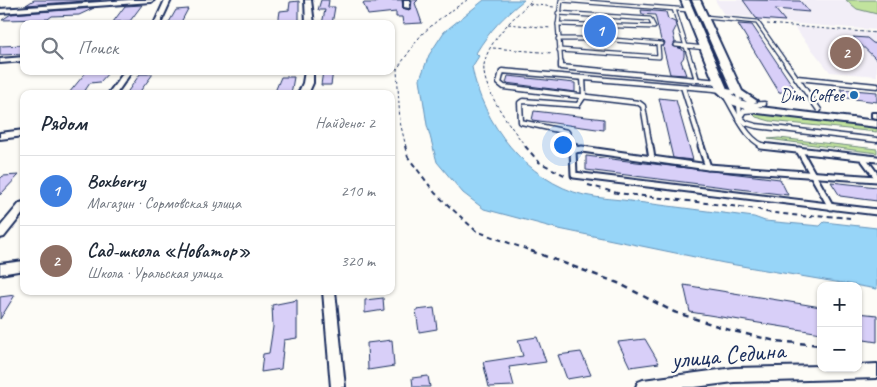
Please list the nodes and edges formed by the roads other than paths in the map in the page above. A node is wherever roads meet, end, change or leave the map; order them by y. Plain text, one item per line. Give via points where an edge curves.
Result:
1 (151, 0) edge
2 (168, 0) edge
3 (308, 0) edge
4 (561, 0) edge
5 (685, 0) edge
6 (696, 0) edge
7 (674, 9) junction
8 (689, 10) junction
9 (0, 11) edge
10 (558, 13) junction
11 (600, 14) junction
12 (704, 18) junction
13 (159, 20) edge
14 (310, 20) edge
15 (558, 24) junction
16 (601, 24) junction
17 (558, 39) junction
18 (605, 40) junction
19 (676, 45) dead end
20 (686, 46) junction
21 (705, 48) junction
22 (559, 52) junction
23 (606, 52) junction
24 (20, 59) edge
25 (0, 61) edge
26 (126, 75) edge
27 (309, 75) edge
28 (584, 78) junction
29 (797, 78) junction
30 (697, 80) junction
31 (877, 86) edge
32 (683, 87) junction
33 (115, 90) edge
34 (305, 90) edge
35 (584, 96) junction
36 (734, 96) junction
37 (761, 107) junction
38 (819, 110) junction
39 (740, 117) junction
40 (877, 117) edge
41 (20, 134) edge
42 (0, 136) edge
43 (877, 140) edge
44 (576, 150) junction
45 (799, 150) junction
46 (863, 158) junction
47 (877, 159) edge
48 (652, 160) junction
49 (708, 167) junction
50 (812, 173) junction
51 (877, 178) edge
52 (831, 207) junction
53 (20, 210) edge
54 (877, 212) edge
55 (0, 234) edge
56 (20, 266) edge
57 (0, 269) edge
58 (330, 295) edge
59 (877, 371) edge
60 (338, 387) edge
61 (643, 387) edge

1 - 9 street
2 - 13 street
3 - 14 street
4 - 7 lane
4 - 10 lane
5 - 8 main road
6 - 12 main road
7 - 8 lane
7 - 20 lane
8 - 21 main road
10 - 11 lane
10 - 15 lane
11 - 16 lane
11 - 16 lane via 650,19 654,27
12 - 29 lane via 758,23
12 - 36 main road
15 - 16 lane
15 - 17 lane
17 - 18 lane
17 - 22 lane
18 - 23 lane
18 - 23 lane via 660,44 659,56
19 - 20 lane
20 - 21 lane
20 - 30 lane
21 - 36 main road
22 - 23 lane
22 - 30 lane via 564,68
24 - 25 street
26 - 33 street
27 - 34 street
28 - 32 lane
28 - 35 lane
28 - 35 lane via 506,70 502,71 499,83 504,87
29 - 31 lane
29 - 38 lane
30 - 36 lane
32 - 36 lane
32 - 49 lane
35 - 44 lane via 578,105 523,101 520,104 521,122 567,132
35 - 48 lane via 640,102
36 - 37 main road
36 - 39 lane
36 - 39 lane via 741,111
37 - 38 main road
37 - 39 lane via 744,112
37 - 40 main road
38 - 40 main road
39 - 43 lane via 756,126
39 - 45 lane via 761,146
41 - 42 street
44 - 48 lane
44 - 52 lane via 573,150 574,176
45 - 46 lane
45 - 50 lane
46 - 47 lane
46 - 51 lane
48 - 49 lane
49 - 50 lane
50 - 51 lane
50 - 52 lane
52 - 54 lane
53 - 55 street
56 - 57 street
58 - 60 street
59 - 61 street, улица Седина via 734,375

